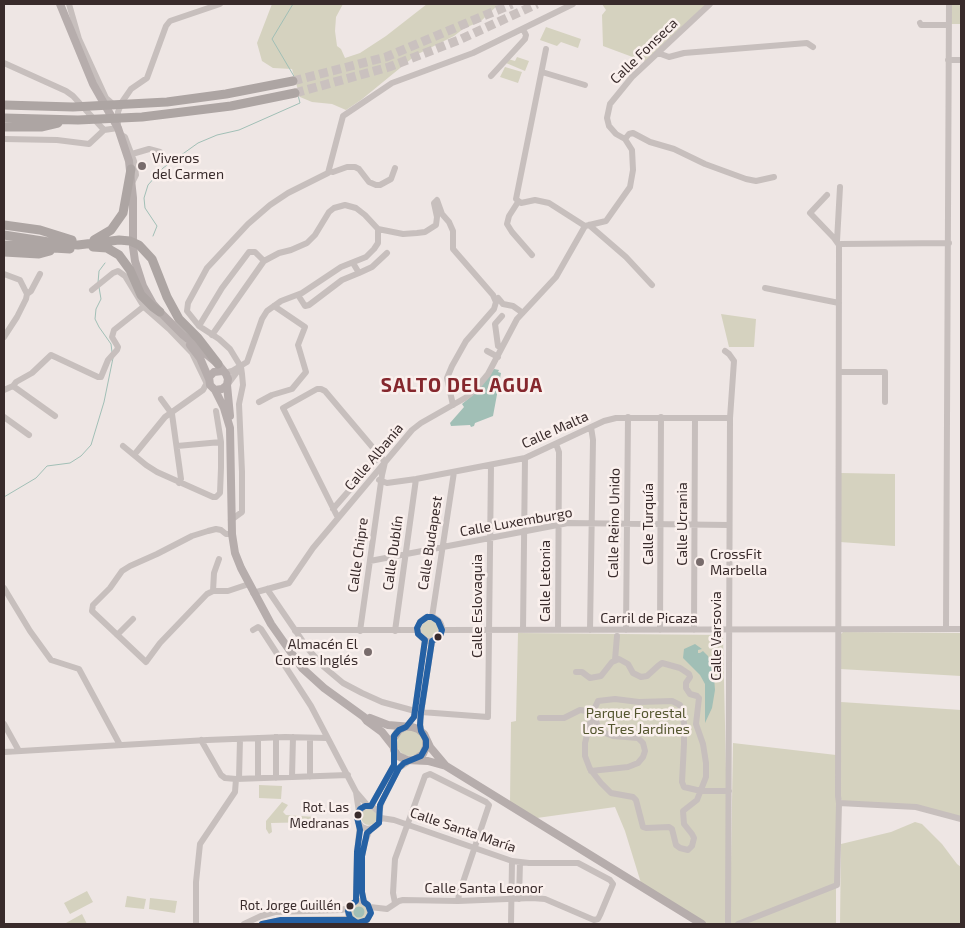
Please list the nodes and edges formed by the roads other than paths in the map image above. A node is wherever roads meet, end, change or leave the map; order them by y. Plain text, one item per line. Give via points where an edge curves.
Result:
1 (60, 4) edge
2 (69, 4) edge
3 (220, 4) edge
4 (573, 4) edge
5 (710, 4) edge
6 (949, 4) edge
7 (920, 23) dead end
8 (948, 25) junction
9 (522, 29) junction
10 (813, 47) dead end
11 (546, 49) dead end
12 (658, 53) junction
13 (948, 60) junction
14 (961, 60) edge
15 (4, 63) edge
16 (542, 72) junction
17 (491, 76) dead end
18 (293, 82) tunnel mouth
19 (584, 85) dead end
20 (295, 93) tunnel mouth
21 (4, 105) edge
22 (120, 108) junction
23 (4, 118) edge
24 (75, 120) junction
25 (4, 127) edge
26 (104, 130) junction
27 (119, 131) junction
28 (4, 139) edge
29 (625, 139) junction
30 (160, 152) dead end
31 (132, 154) junction
32 (395, 168) dead end
33 (131, 170) junction
34 (329, 172) junction
35 (774, 177) dead end
36 (132, 183) junction
37 (840, 187) dead end
38 (827, 195) dead end
39 (518, 202) junction
40 (4, 225) edge
41 (587, 226) junction
42 (4, 229) edge
43 (378, 229) junction
44 (4, 235) edge
45 (89, 242) junction
46 (58, 243) junction
47 (838, 243) junction
48 (949, 243) junction
49 (4, 245) edge
50 (4, 252) edge
51 (387, 253) dead end
52 (532, 255) dead end
53 (264, 261) junction
54 (353, 263) junction
55 (359, 273) junction
56 (4, 274) edge
57 (40, 274) dead end
58 (652, 284) dead end
59 (97, 286) dead end
60 (765, 288) dead end
61 (27, 294) junction
62 (298, 295) junction
63 (498, 298) dead end
64 (839, 302) junction
65 (146, 305) junction
66 (274, 306) junction
67 (520, 311) dead end
68 (160, 312) junction
69 (502, 316) dead end
70 (199, 326) junction
71 (183, 335) junction
72 (212, 335) junction
73 (4, 337) edge
74 (501, 348) junction
75 (725, 351) dead end
76 (487, 352) dead end
77 (498, 357) junction
78 (241, 367) junction
79 (222, 370) junction
80 (839, 372) junction
81 (208, 381) junction
82 (227, 384) junction
83 (13, 386) junction
84 (215, 389) junction
85 (4, 390) edge
86 (203, 390) junction
87 (162, 400) dead end
88 (259, 402) dead end
89 (885, 402) dead end
90 (453, 405) junction
91 (216, 411) dead end
92 (171, 412) junction
93 (55, 416) dead end
94 (4, 417) edge
95 (628, 417) junction
96 (661, 418) junction
97 (695, 418) junction
98 (730, 418) junction
99 (591, 427) junction
100 (230, 428) junction
101 (29, 435) dead end
102 (221, 442) junction
103 (556, 444) junction
104 (123, 446) dead end
105 (177, 446) junction
106 (134, 455) junction
107 (380, 455) junction
108 (525, 458) junction
109 (385, 462) junction
110 (491, 466) junction
111 (454, 472) junction
112 (371, 479) junction
113 (416, 479) junction
114 (179, 482) junction
115 (382, 482) junction
116 (333, 509) junction
117 (338, 518) junction
118 (231, 520) junction
119 (592, 524) junction
120 (626, 524) junction
121 (660, 524) junction
122 (695, 524) junction
123 (558, 525) junction
124 (729, 525) junction
125 (524, 532) junction
126 (232, 534) junction
127 (490, 539) junction
128 (443, 547) junction
129 (405, 555) junction
130 (219, 559) dead end
131 (370, 561) junction
132 (249, 584) junction
133 (4, 588) edge
134 (267, 589) junction
135 (213, 592) junction
136 (253, 593) junction
137 (432, 617) junction
138 (132, 619) dead end
139 (946, 629) junction
140 (253, 630) dead end
141 (417, 630) junction
142 (442, 630) junction
143 (489, 630) junction
144 (523, 630) junction
145 (558, 630) junction
146 (590, 630) junction
147 (626, 630) junction
148 (660, 630) junction
149 (694, 630) junction
150 (729, 630) junction
151 (839, 630) junction
152 (961, 630) edge
153 (295, 631) junction
154 (360, 631) junction
155 (395, 631) junction
156 (117, 635) junction
157 (616, 636) dead end
158 (428, 641) junction
159 (615, 660) junction
160 (576, 672) dead end
161 (418, 712) junction
162 (593, 712) junction
163 (364, 717) junction
164 (540, 718) dead end
165 (4, 724) edge
166 (406, 727) junction
167 (421, 731) junction
168 (293, 737) junction
169 (258, 738) junction
170 (276, 738) junction
171 (310, 738) junction
172 (327, 738) junction
173 (240, 739) junction
174 (201, 740) junction
175 (426, 740) junction
176 (120, 745) junction
177 (393, 748) junction
178 (19, 751) junction
179 (4, 752) edge
180 (413, 760) junction
181 (446, 766) junction
182 (591, 771) junction
183 (348, 775) junction
184 (310, 776) junction
185 (292, 777) junction
186 (258, 778) junction
187 (276, 778) junction
188 (238, 779) junction
189 (701, 790) junction
190 (729, 791) junction
191 (356, 792) junction
192 (839, 803) junction
193 (369, 806) junction
194 (359, 812) junction
195 (380, 815) junction
196 (961, 819) edge
197 (408, 824) junction
198 (360, 825) junction
199 (370, 829) junction
200 (475, 848) junction
201 (512, 861) junction
202 (520, 862) junction
203 (519, 899) junction
204 (512, 900) junction
205 (356, 901) junction
206 (458, 901) junction
207 (364, 902) junction
208 (395, 903) junction
209 (349, 908) junction
210 (370, 908) junction
211 (598, 919) joint
212 (298, 922) edge
213 (354, 922) edge
214 (363, 923) edge
215 (196, 924) edge
216 (244, 924) edge
217 (262, 924) edge
218 (511, 924) edge
219 (702, 924) edge
220 (728, 924) edge
221 (738, 924) edge

1 - 27 main road via 93,84
2 - 22 street via 75,29 106,98
3 - 22 street via 170,21 147,78 130,89
4 - 9 street
5 - 12 street, Calle Fonseca
6 - 8 street
7 - 8 street
8 - 13 street
9 - 17 street via 525,39
9 - 34 street via 473,53 392,84 343,116
10 - 12 street via 807,43 669,57
11 - 16 street
12 - 29 street, Calle Fonseca via 610,104 609,126
13 - 14 street
13 - 48 street
15 - 26 street via 66,91
16 - 19 street
16 - 39 street via 517,193
18 - 21 highway via 138,104 73,107
20 - 24 highway via 231,106 142,117
22 - 27 street
23 - 24 highway
24 - 25 highway via 41,127
26 - 27 street
26 - 28 street via 89,144
27 - 31 street via 126,136
27 - 33 main road
29 - 35 street via 632,133 746,179 756,181
29 - 41 street, Calle Fonseca via 633,157 630,188 606,221
30 - 31 street via 149,149
31 - 36 street via 136,175
32 - 34 street via 389,181 376,185 355,167
33 - 36 main road
33 - 45 highway via 123,213 111,230
34 - 70 street via 270,205 207,268 188,306 190,315
36 - 68 main road via 135,261 143,286
37 - 47 street
38 - 47 street via 810,213
39 - 41 street via 535,200 549,203 577,223
39 - 52 street via 507,224
40 - 46 highway via 40,230
41 - 58 street via 626,257
41 - 74 street, Calle Albania via 556,278 517,319
42 - 46 highway via 36,232
43 - 53 street via 356,208 338,206 329,212 307,243
43 - 54 street via 378,243 374,249
43 - 90 street via 403,234 425,232 436,225 434,203 437,200 449,222 453,249 496,298 494,310 466,342 447,378
44 - 46 highway
45 - 46 highway
45 - 79 highway via 135,242 146,250 173,308
46 - 49 highway
46 - 50 highway via 39,254
46 - 65 highway via 112,250 126,264
47 - 48 street
47 - 64 street
48 - 139 street
51 - 55 street via 372,267
53 - 70 street via 255,252 249,252
53 - 72 street
54 - 55 street
54 - 62 street via 331,272
55 - 62 street via 342,280 309,305 305,306
56 - 61 street via 20,280
57 - 61 street
59 - 65 street via 118,272 125,276
60 - 64 street
61 - 73 street
62 - 66 street
63 - 67 street via 503,304
64 - 80 street
65 - 68 highway
65 - 81 street via 192,352
65 - 83 street via 114,330 112,337 118,347 101,376 51,355
66 - 78 street via 262,319 249,359
66 - 88 street via 304,327 298,345 306,372 292,389
68 - 71 main road
69 - 74 street via 495,324
70 - 72 street
71 - 79 main road
71 - 81 main road via 200,358
72 - 78 street via 225,343
74 - 77 street, Calle Albania
75 - 98 street, Calle Varsovia via 734,361
76 - 77 street
77 - 90 street, Calle Albania via 474,391
78 - 79 street
78 - 82 street
78 - 118 street via 242,512
79 - 81 main road via 214,372
79 - 82 main road via 228,378
80 - 89 street via 884,372
80 - 151 street
81 - 84 main road
81 - 86 street
82 - 84 main road via 222,389
82 - 100 main road
83 - 85 street
83 - 93 street
84 - 86 street
84 - 100 main road
86 - 92 street
87 - 92 street
90 - 109 street, Calle Albania via 412,430
91 - 102 street
92 - 105 street
92 - 106 street
94 - 101 street
95 - 96 street, Calle Malta
95 - 99 street, Calle Malta
95 - 120 street, Calle Reino Unido
96 - 97 street, Calle Malta
96 - 121 street, Calle Turquía
97 - 98 street, Calle Malta
97 - 122 street, Calle Ucrania
98 - 124 street, Calle Varsovia
99 - 103 street, Calle Malta
99 - 119 street
100 - 118 main road
102 - 105 street
102 - 114 street via 218,495 213,497
103 - 108 street, Calle Malta
103 - 123 street, Calle Letonia via 559,452
104 - 106 street
105 - 114 street
106 - 114 street
107 - 109 street
107 - 116 street
107 - 116 street via 321,389 283,408
108 - 110 street, Calle Malta
108 - 125 street
109 - 112 street, Calle Albania
109 - 115 street
110 - 111 street, Calle Malta
110 - 127 street, Calle Eslovaquia
111 - 113 street, Calle Malta
111 - 128 street, Calle Budapest
112 - 115 street
112 - 117 street, Calle Albania
113 - 115 street, Calle Malta
113 - 129 street, Calle Dublín
115 - 131 street, Calle Chipre
116 - 117 street
117 - 134 street, Calle Albania via 289,583
118 - 126 main road
119 - 120 street, Calle Luxemburgo
119 - 123 street, Calle Luxemburgo
119 - 146 street
120 - 121 street, Calle Luxemburgo
120 - 147 street, Calle Reino Unido
121 - 122 street, Calle Luxemburgo
121 - 148 street, Calle Turquía
122 - 124 street, Calle Luxemburgo
122 - 149 street, Calle Ucrania
123 - 125 street, Calle Luxemburgo
123 - 145 street, Calle Letonia
124 - 150 street, Calle Varsovia
125 - 127 street, Calle Luxemburgo
125 - 144 street
126 - 132 main road via 238,561
126 - 156 street via 216,529 192,536 122,570 92,608
127 - 128 street, Calle Luxemburgo
127 - 143 street, Calle Eslovaquia
128 - 129 street, Calle Luxemburgo
128 - 137 street, Calle Budapest
129 - 131 street, Calle Luxemburgo
129 - 155 street, Calle Dublín
130 - 135 street
131 - 154 street, Calle Chipre
132 - 135 street
132 - 136 main road
133 - 176 street via 51,660 79,669
134 - 136 street, Calle Albania
134 - 153 street
135 - 156 street via 184,617 146,662
136 - 163 main road via 302,668
137 - 141 street via 423,620
137 - 142 street via 440,623
138 - 156 street
139 - 151 street, Carril de Picaza
139 - 152 street, Carril de Picaza
140 - 172 street via 256,627 261,629 311,706
141 - 155 street
141 - 158 street via 421,638
142 - 143 street, Carril de Picaza
142 - 158 street via 440,636
143 - 144 street, Carril de Picaza
143 - 161 street, Calle Eslovaquia via 488,717
144 - 145 street, Carril de Picaza
145 - 146 street, Carril de Picaza
146 - 147 street, Carril de Picaza
147 - 148 street, Carril de Picaza
148 - 149 street, Carril de Picaza
149 - 150 street, Carril de Picaza
150 - 151 street, Carril de Picaza
150 - 190 street, Calle Varsovia
151 - 192 street
153 - 154 street
153 - 161 street via 315,658 343,682 372,698
154 - 155 street
157 - 159 street
158 - 161 street
159 - 160 street via 601,676 590,678
159 - 189 street via 625,662 633,673 641,677 648,676 664,663 689,674 685,687 688,693 699,698 695,720 706,756 706,777
161 - 166 street
161 - 167 street
162 - 164 street via 580,710 564,718
162 - 182 street via 585,750
162 - 182 street via 598,727 604,733 638,738 643,742 645,751 638,763 628,767
162 - 189 street via 598,701 609,700 672,701 680,705 684,730 682,782 684,787
163 - 166 main road via 388,726
163 - 177 main road via 382,732
165 - 178 street
166 - 167 main road
166 - 177 main road via 394,736
167 - 175 main road
168 - 170 street
168 - 171 street
168 - 185 street
169 - 170 street
169 - 173 street
169 - 186 street
170 - 187 street
171 - 172 street
171 - 184 street
172 - 183 street
173 - 174 street
173 - 188 street
174 - 176 street
174 - 188 street via 221,775
175 - 180 main road via 423,754
175 - 181 main road
176 - 178 street
177 - 180 main road via 401,758
177 - 193 street via 394,765
178 - 179 street
180 - 181 main road
180 - 195 street via 399,768 382,801
181 - 219 main road
182 - 189 street via 612,793 636,800 643,826 669,827 676,845 684,850 692,846 694,838 684,824 683,812 697,800
183 - 184 street
183 - 191 street
184 - 185 street
185 - 187 street
186 - 187 street
186 - 188 street
188 - 215 street via 235,792 200,844
189 - 190 street
190 - 220 street, Calle Varsovia
191 - 193 street
191 - 194 street
192 - 196 street via 916,808
192 - 221 street via 837,885
193 - 194 street
193 - 195 street via 376,808
194 - 198 street
195 - 197 street, Calle Santa María
195 - 199 street via 378,825
197 - 200 street, Calle Santa María
197 - 200 street via 426,775 432,774 488,804
197 - 208 street via 394,862
198 - 199 street
198 - 205 street
199 - 207 street via 362,856
200 - 201 street, Calle Santa María
200 - 206 street
201 - 202 street, Calle Santa María
201 - 204 street
202 - 203 street
202 - 211 street, Calle Santa María via 578,863 610,880 613,884
203 - 204 street, Calle Santa Leonor
203 - 211 street, Calle Santa Leonor via 545,899
204 - 206 street, Calle Santa Leonor
204 - 218 street
205 - 207 street
205 - 209 street
206 - 208 street, Calle Santa Leonor via 403,900
207 - 210 street
208 - 210 street, Calle Santa Leonor via 387,908
209 - 213 street via 349,916
209 - 216 street via 275,912
210 - 214 street via 370,916
212 - 213 street via 345,919
212 - 217 street
213 - 214 street

